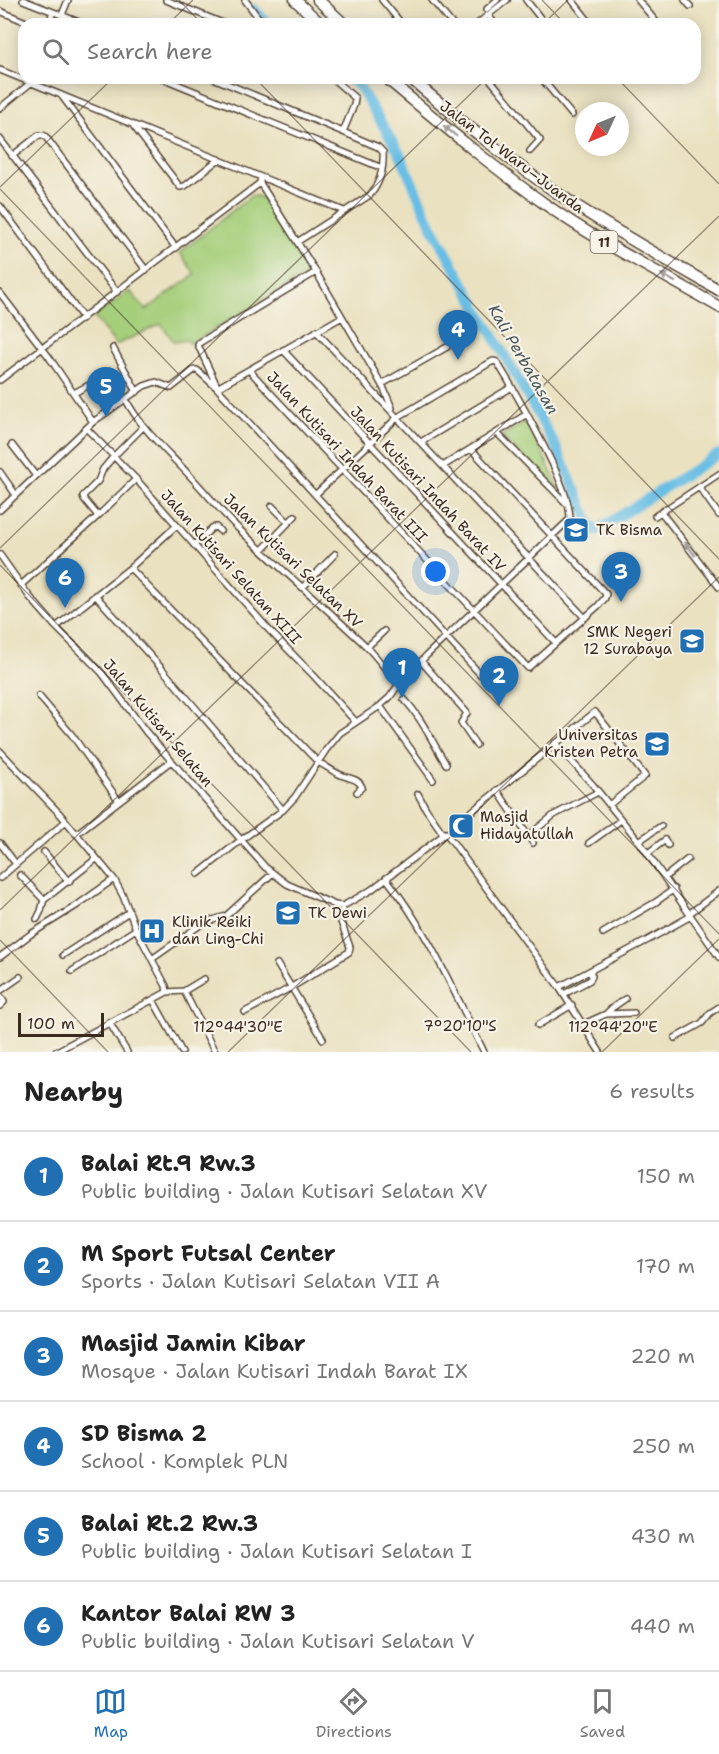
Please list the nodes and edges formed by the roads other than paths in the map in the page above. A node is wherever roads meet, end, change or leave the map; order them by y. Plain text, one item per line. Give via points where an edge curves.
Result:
1 (23, 0) edge
2 (68, 0) edge
3 (166, 0) edge
4 (245, 0) edge
5 (295, 0) edge
6 (318, 0) edge
7 (382, 0) edge
8 (432, 0) edge
9 (497, 0) edge
10 (507, 0) edge
11 (526, 0) edge
12 (572, 0) edge
13 (638, 0) edge
14 (685, 0) edge
15 (690, 6) dead end
16 (0, 11) edge
17 (53, 12) junction
18 (487, 12) junction
19 (65, 16) junction
20 (18, 18) edge
21 (50, 18) edge
22 (70, 18) edge
23 (210, 18) edge
24 (258, 18) edge
25 (314, 18) edge
26 (338, 18) edge
27 (397, 18) edge
28 (447, 18) edge
29 (482, 18) edge
30 (491, 18) edge
31 (540, 18) edge
32 (586, 18) edge
33 (653, 18) edge
34 (0, 69) edge
35 (18, 75) edge
36 (28, 84) edge
37 (41, 84) edge
38 (177, 84) edge
39 (227, 84) edge
40 (339, 84) edge
41 (393, 84) edge
42 (417, 84) edge
43 (494, 84) edge
44 (546, 84) edge
45 (60, 93) junction
46 (0, 108) edge
47 (572, 115) dead end
48 (131, 123) junction
49 (343, 132) junction
50 (0, 139) edge
51 (530, 151) dead end
52 (12, 156) junction
53 (219, 159) junction
54 (382, 168) junction
55 (262, 177) junction
56 (260, 183) junction
57 (0, 206) edge
58 (344, 210) junction
59 (297, 242) junction
60 (176, 248) junction
61 (146, 270) junction
62 (316, 272) junction
63 (719, 290) edge
64 (117, 292) junction
65 (0, 293) edge
66 (719, 307) edge
67 (342, 316) junction
68 (83, 318) junction
69 (316, 331) junction
70 (447, 346) dead end
71 (43, 348) junction
72 (112, 348) dead end
73 (283, 350) junction
74 (249, 369) junction
75 (106, 376) dead end
76 (0, 379) edge
77 (382, 384) junction
78 (512, 387) junction
79 (217, 388) junction
80 (136, 392) junction
81 (74, 393) junction
82 (126, 400) junction
83 (393, 412) junction
84 (527, 414) junction
85 (398, 417) junction
86 (93, 422) junction
87 (143, 427) junction
88 (87, 429) junction
89 (497, 433) junction
90 (421, 442) junction
91 (370, 443) junction
92 (12, 445) dead end
93 (471, 448) junction
94 (114, 456) junction
95 (443, 466) junction
96 (342, 469) junction
97 (0, 472) edge
98 (719, 474) edge
99 (36, 476) junction
100 (136, 479) junction
101 (699, 487) junction
102 (316, 494) junction
103 (16, 495) junction
104 (567, 504) junction
105 (272, 506) dead end
106 (0, 510) edge
107 (661, 512) junction
108 (719, 515) edge
109 (98, 516) junction
110 (295, 516) dead end
111 (655, 516) dead end
112 (288, 522) junction
113 (176, 526) junction
114 (220, 531) dead end
115 (554, 536) junction
116 (194, 545) junction
117 (262, 550) junction
118 (335, 554) dead end
119 (0, 555) edge
120 (530, 559) junction
121 (130, 568) junction
122 (21, 585) junction
123 (502, 585) junction
124 (303, 587) junction
125 (719, 587) edge
126 (95, 595) junction
127 (474, 611) junction
128 (585, 618) junction
129 (56, 627) junction
130 (384, 631) dead end
131 (447, 636) junction
132 (556, 644) junction
133 (367, 647) junction
134 (422, 661) junction
135 (480, 674) dead end
136 (399, 684) junction
137 (396, 691) junction
138 (39, 696) dead end
139 (380, 706) junction
140 (356, 722) junction
141 (555, 743) junction
142 (476, 745) dead end
143 (1, 755) edge
144 (171, 762) junction
145 (318, 762) junction
146 (446, 764) dead end
147 (433, 780) dead end
148 (497, 790) junction
149 (357, 792) dead end
150 (597, 792) junction
151 (418, 794) dead end
152 (119, 801) junction
153 (609, 805) junction
154 (283, 810) junction
155 (621, 820) junction
156 (66, 821) junction
157 (661, 826) dead end
158 (76, 834) junction
159 (445, 834) junction
160 (528, 836) junction
161 (241, 840) junction
162 (639, 841) junction
163 (0, 843) edge
164 (533, 843) dead end
165 (589, 843) dead end
166 (668, 845) dead end
167 (44, 852) dead end
168 (648, 853) junction
169 (96, 859) junction
170 (688, 859) dead end
171 (16, 864) junction
172 (273, 873) junction
173 (198, 874) dead end
174 (20, 875) dead end
175 (664, 877) junction
176 (0, 878) edge
177 (387, 878) junction
178 (114, 879) junction
179 (69, 882) junction
180 (674, 890) junction
181 (719, 891) edge
182 (44, 899) junction
183 (343, 906) junction
184 (129, 912) junction
185 (690, 914) junction
186 (37, 919) dead end
187 (136, 929) junction
188 (603, 933) dead end
189 (63, 955) dead end
190 (0, 957) edge
191 (719, 957) edge
192 (152, 959) junction
193 (277, 964) dead end
194 (72, 971) dead end
195 (590, 971) junction
196 (20, 977) dead end
197 (204, 979) dead end
198 (292, 987) junction
199 (559, 987) junction
200 (0, 991) edge
201 (184, 991) junction
202 (168, 992) junction
203 (564, 994) junction
204 (0, 996) edge
205 (625, 999) dead end
206 (153, 1000) junction
207 (572, 1005) junction
208 (0, 1006) edge
209 (719, 1007) edge
210 (245, 1012) dead end
211 (634, 1013) dead end
212 (606, 1014) junction
213 (110, 1022) junction
214 (584, 1024) junction
215 (538, 1025) dead end
216 (675, 1038) dead end
217 (323, 1039) dead end
218 (65, 1050) edge
219 (55, 1052) edge
220 (127, 1052) edge
221 (182, 1052) edge
222 (215, 1052) edge
223 (484, 1052) edge
224 (600, 1052) edge

1 - 17 street
2 - 19 street
3 - 23 street
4 - 24 street
5 - 25 highway
6 - 26 highway
7 - 27 street
8 - 28 street
9 - 18 street
10 - 18 street
11 - 31 street
12 - 32 street
13 - 33 street
14 - 15 street
16 - 20 street
17 - 19 street
17 - 21 street
18 - 29 street
18 - 30 street
19 - 22 street
34 - 35 street
36 - 46 street
37 - 45 street
38 - 54 street
39 - 49 street
40 - 49 street via 355,98
66 -> 41 highway, Jalan Tol Waru–Juanda / 11 via 545,204
42 - 63 highway, Jalan Tol Waru–Juanda / 11 via 568,200
43 - 51 street via 540,140
44 - 47 street
45 - 48 street
45 - 60 street
48 - 53 street
48 - 53 street via 180,187
49 - 54 street via 381,149
50 - 52 street
52 - 61 street via 39,135 45,136
52 - 64 street
53 - 55 street
54 - 58 street via 374,190
55 - 56 street
55 - 58 street
56 - 59 street
56 - 60 street
57 - 68 street
58 - 59 street
59 - 62 street
60 - 61 street
61 - 64 street
62 - 67 street
62 - 79 street via 198,345
64 - 68 street
65 - 71 street
67 - 69 street
67 - 77 street
68 - 71 street
69 - 73 street
69 - 83 street
70 - 77 street
71 - 76 street
71 - 81 street
72 - 80 street
73 - 74 street
73 - 91 street, Jalan Kutisari Indah Barat IV
74 - 79 street
74 - 96 street, Jalan Kutisari Indah Barat III
75 - 81 street
77 - 83 street
78 - 84 street
78 - 85 street via 493,361
78 - 90 street
79 - 80 street via 196,369 173,388 153,382
79 - 102 street
80 - 82 street
81 - 86 street
82 - 86 street
82 - 87 street, Jalan Kutisari Selatan XV
83 - 85 street
84 - 89 street
84 - 104 street
85 - 90 street
85 - 91 street
86 - 88 street
87 - 94 street
87 - 117 street, Jalan Kutisari Selatan XV
88 - 94 street, Jalan Kutisari Selatan XIII
88 - 99 street
89 - 93 street
89 - 104 street
90 - 95 street
91 - 96 street
91 - 123 street, Jalan Kutisari Indah Barat IV
92 - 99 street
93 - 95 street
93 - 115 street
94 - 100 street, Jalan Kutisari Selatan XIII
94 - 109 street via 98,482 83,496
95 - 120 street
96 - 102 street
96 - 127 street, Jalan Kutisari Indah Barat III
97 - 103 street
98 - 101 street
99 - 103 street
100 - 109 street
100 - 113 street, Jalan Kutisari Selatan XIII
101 - 107 street
101 - 108 street
102 - 131 street
103 - 106 street
104 - 115 street via 571,518
105 - 112 street
107 - 111 street
125 -> 107 street
109 - 122 street
110 - 112 street
112 - 117 street
113 - 116 street, Jalan Kutisari Selatan XIII
113 - 121 street
114 - 116 street via 212,528
115 - 120 street
115 - 128 street via 606,594
116 - 140 street, Jalan Kutisari Selatan XIII
117 - 124 street, Jalan Kutisari Selatan XV
118 - 124 street
119 - 122 street, Jalan Kutisari Selatan
120 - 123 street
120 - 128 street
121 - 126 street
121 - 145 street
122 - 129 street, Jalan Kutisari Selatan
123 - 127 street
123 - 132 street, Jalan Kutisari Indah Barat IV
124 - 133 street, Jalan Kutisari Selatan XV
126 - 129 street
126 - 154 street
127 - 131 street
127 - 132 street, Jalan Kutisari Indah Barat III via 525,667
128 - 132 street
129 - 144 street, Jalan Kutisari Selatan via 102,673
130 - 133 street
131 - 134 street
131 - 135 street
133 - 136 street, Jalan Kutisari Selatan XV
134 - 136 street
134 - 142 street via 467,713 461,723
136 - 137 street
137 - 139 street
137 - 146 street via 421,719
138 - 152 street
139 - 140 street
139 - 147 street
140 - 145 street via 340,733
141 - 148 street
141 - 150 street
141 - 153 street via 596,712 645,776
143 - 156 street
144 - 152 street
144 - 161 street, Jalan Kutisari Selatan
145 - 149 street via 361,783 363,786
145 - 154 street
148 - 159 street
148 - 160 street
150 - 153 street
150 - 160 street via 554,815
151 - 159 street
152 - 158 street
153 - 155 street
154 - 161 street
155 - 162 street
155 - 165 street
156 - 158 street
156 - 171 street
157 - 162 street
158 - 169 street
159 - 177 street
159 - 199 street
160 - 164 street
161 - 172 street, Jalan Kutisari Selatan
161 - 173 street
162 - 168 street
163 - 171 street
166 - 168 street via 665,840
167 - 179 street
168 - 175 street
169 - 178 street
169 - 179 street
170 - 175 street
171 - 176 street
172 - 183 street, Jalan Kutisari Selatan via 287,884
172 - 192 street via 226,916 203,923
174 - 182 street
175 - 180 street
177 - 183 street
177 - 223 street via 413,914
178 - 184 street
178 - 190 street
179 - 182 street
180 - 185 street
180 - 188 street
181 - 185 street
182 - 186 street
183 - 198 street via 341,922 350,950
184 - 187 street
184 - 189 street
185 - 191 street
185 - 195 street
187 - 192 street
187 - 194 street
192 - 202 street
193 - 198 street
195 - 199 street
195 - 203 street via 590,980
196 - 200 street
197 - 201 street
198 - 210 street
198 - 217 street
199 - 203 street
201 - 202 street
201 - 222 street
202 - 206 street
203 - 207 street
204 - 208 street via 4,1001
205 - 212 street
206 - 213 street
206 - 221 street
207 - 214 street
207 - 215 street
209 - 216 street via 702,1023
211 - 212 street
212 - 214 street
213 - 218 street
213 - 220 street
214 - 224 street
218 - 219 street

